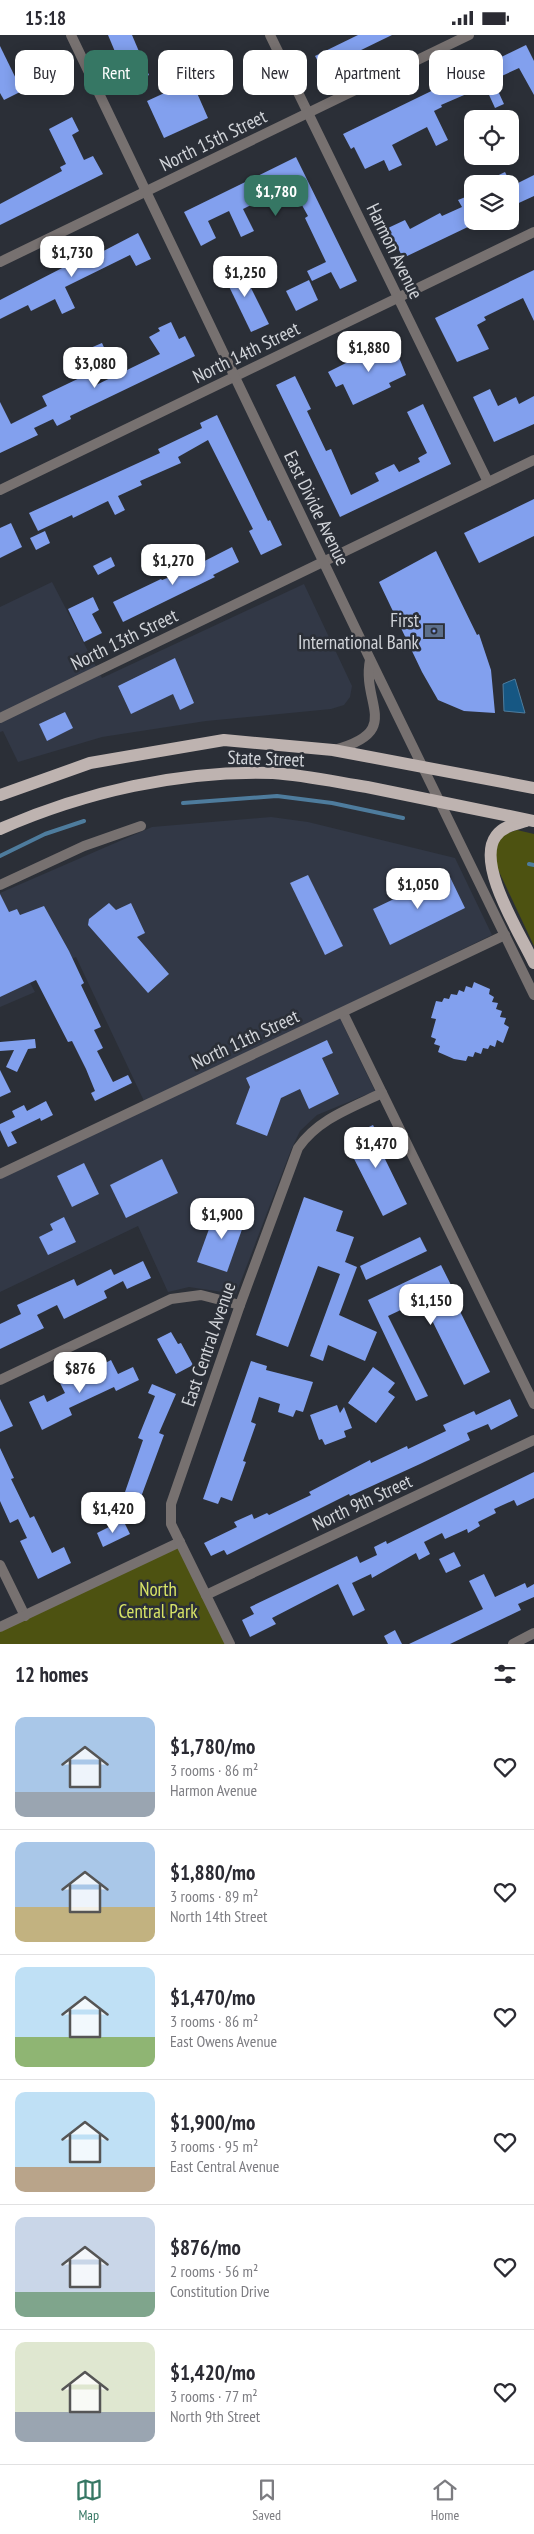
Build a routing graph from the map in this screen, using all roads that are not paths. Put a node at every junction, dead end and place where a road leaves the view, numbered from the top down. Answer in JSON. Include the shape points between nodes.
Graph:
{"nodes":[{"id":1,"x":71,"y":35,"type":"edge"},
{"id":2,"x":270,"y":35,"type":"edge"},
{"id":3,"x":469,"y":35,"type":"edge"},
{"id":4,"x":308,"y":113,"type":"junction"},
{"id":5,"x":146,"y":192,"type":"junction"},
{"id":6,"x":534,"y":233,"type":"edge"},
{"id":7,"x":0,"y":262,"type":"edge"},
{"id":8,"x":398,"y":298,"type":"junction"},
{"id":9,"x":235,"y":377,"type":"junction"},
{"id":10,"x":534,"y":460,"type":"edge"},
{"id":11,"x":488,"y":482,"type":"junction"},
{"id":12,"x":0,"y":490,"type":"edge"},
{"id":13,"x":324,"y":563,"type":"junction"},
{"id":14,"x":370,"y":659,"type":"junction"},
{"id":15,"x":0,"y":719,"type":"edge"},
{"id":16,"x":333,"y":750,"type":"junction"},
{"id":17,"x":423,"y":767,"type":"junction"},
{"id":18,"x":534,"y":788,"type":"edge"},
{"id":19,"x":5,"y":793,"type":"edge"},
{"id":20,"x":441,"y":803,"type":"junction"},
{"id":21,"x":0,"y":804,"type":"edge"},
{"id":22,"x":532,"y":821,"type":"edge"},
{"id":23,"x":141,"y":826,"type":"dead end"},
{"id":24,"x":0,"y":829,"type":"edge"},
{"id":25,"x":0,"y":885,"type":"edge"},
{"id":26,"x":506,"y":935,"type":"junction"},
{"id":27,"x":534,"y":963,"type":"edge"},
{"id":28,"x":534,"y":995,"type":"edge"},
{"id":29,"x":343,"y":1013,"type":"junction"},
{"id":30,"x":382,"y":1093,"type":"junction"},
{"id":31,"x":0,"y":1174,"type":"edge"},
{"id":32,"x":240,"y":1305,"type":"junction"},
{"id":33,"x":0,"y":1380,"type":"edge"},
{"id":34,"x":534,"y":1404,"type":"edge"},
{"id":35,"x":534,"y":1440,"type":"edge"},
{"id":36,"x":180,"y":1541,"type":"junction"},
{"id":37,"x":0,"y":1565,"type":"edge"},
{"id":38,"x":206,"y":1595,"type":"junction"},
{"id":39,"x":24,"y":1616,"type":"junction"},
{"id":40,"x":0,"y":1627,"type":"edge"},
{"id":41,"x":534,"y":1633,"type":"edge"},
{"id":42,"x":230,"y":1644,"type":"edge"},
{"id":43,"x":513,"y":1644,"type":"edge"}],
"edges":[{"from":1,"to":5,"type":"street","name":"East Divide Avenue"},
{"from":2,"to":4,"type":"street","name":"Harmon Avenue"},
{"from":3,"to":4,"type":"street","name":"North 15th Street"},
{"from":4,"to":5,"type":"street","name":"North 15th Street"},
{"from":4,"to":8,"type":"street","name":"Harmon Avenue"},
{"from":5,"to":7,"type":"street","name":"North 15th Street"},
{"from":5,"to":9,"type":"street","name":"East Divide Avenue"},
{"from":6,"to":8,"type":"street","name":"North 14th Street"},
{"from":8,"to":9,"type":"street","name":"North 14th Street"},
{"from":8,"to":11,"type":"street","name":"Harmon Avenue"},
{"from":9,"to":12,"type":"street","name":"North 14th Street"},
{"from":9,"to":13,"type":"street","name":"East Divide Avenue"},
{"from":10,"to":11,"type":"street","name":"North 13th Street"},
{"from":11,"to":13,"type":"street","name":"North 13th Street"},
{"from":13,"to":14,"type":"street","name":"East Divide Avenue"},
{"from":13,"to":15,"type":"street","name":"North 13th Street"},
{"from":14,"to":16,"type":"street","via":[[368,675],[376,714],[372,730],[359,742]]},
{"from":14,"to":17,"type":"street","name":"East Divide Avenue"},
{"from":16,"to":17,"type":"main road","name":"State Street"},
{"from":16,"to":19,"type":"main road","name":"State Street","via":[[224,741],[90,763]]},
{"from":17,"to":18,"type":"main road","name":"State Street"},
{"from":17,"to":20,"type":"street","name":"East Divide Avenue"},
{"from":19,"to":21,"type":"main road"},
{"from":20,"to":22,"type":"main road","name":"State Street"},
{"from":20,"to":24,"type":"main road","name":"State Street","via":[[322,779],[275,773],[238,773],[189,777],[90,797]]},
{"from":20,"to":26,"type":"street","name":"East Divide Avenue"},
{"from":22,"to":27,"type":"main road","via":[[503,829],[496,836],[489,854],[494,877]]},
{"from":23,"to":25,"type":"street","via":[[84,846]]},
{"from":26,"to":28,"type":"street","name":"East Divide Avenue"},
{"from":26,"to":29,"type":"street","name":"North 11th Street"},
{"from":29,"to":30,"type":"street"},
{"from":29,"to":31,"type":"street","name":"North 11th Street"},
{"from":30,"to":32,"type":"street","name":"East Central Avenue","via":[[324,1121],[307,1135],[298,1148]]},
{"from":30,"to":34,"type":"street"},
{"from":32,"to":33,"type":"street","via":[[201,1295],[170,1299]]},
{"from":32,"to":36,"type":"street","name":"East Central Avenue","via":[[171,1504],[170,1517]]},
{"from":35,"to":38,"type":"street","name":"North 9th Street"},
{"from":36,"to":38,"type":"street","name":"East Central Avenue"},
{"from":36,"to":39,"type":"street"},
{"from":37,"to":39,"type":"street"},
{"from":38,"to":42,"type":"street","name":"East Central Avenue"},
{"from":39,"to":40,"type":"street"},
{"from":41,"to":43,"type":"street"}]}
